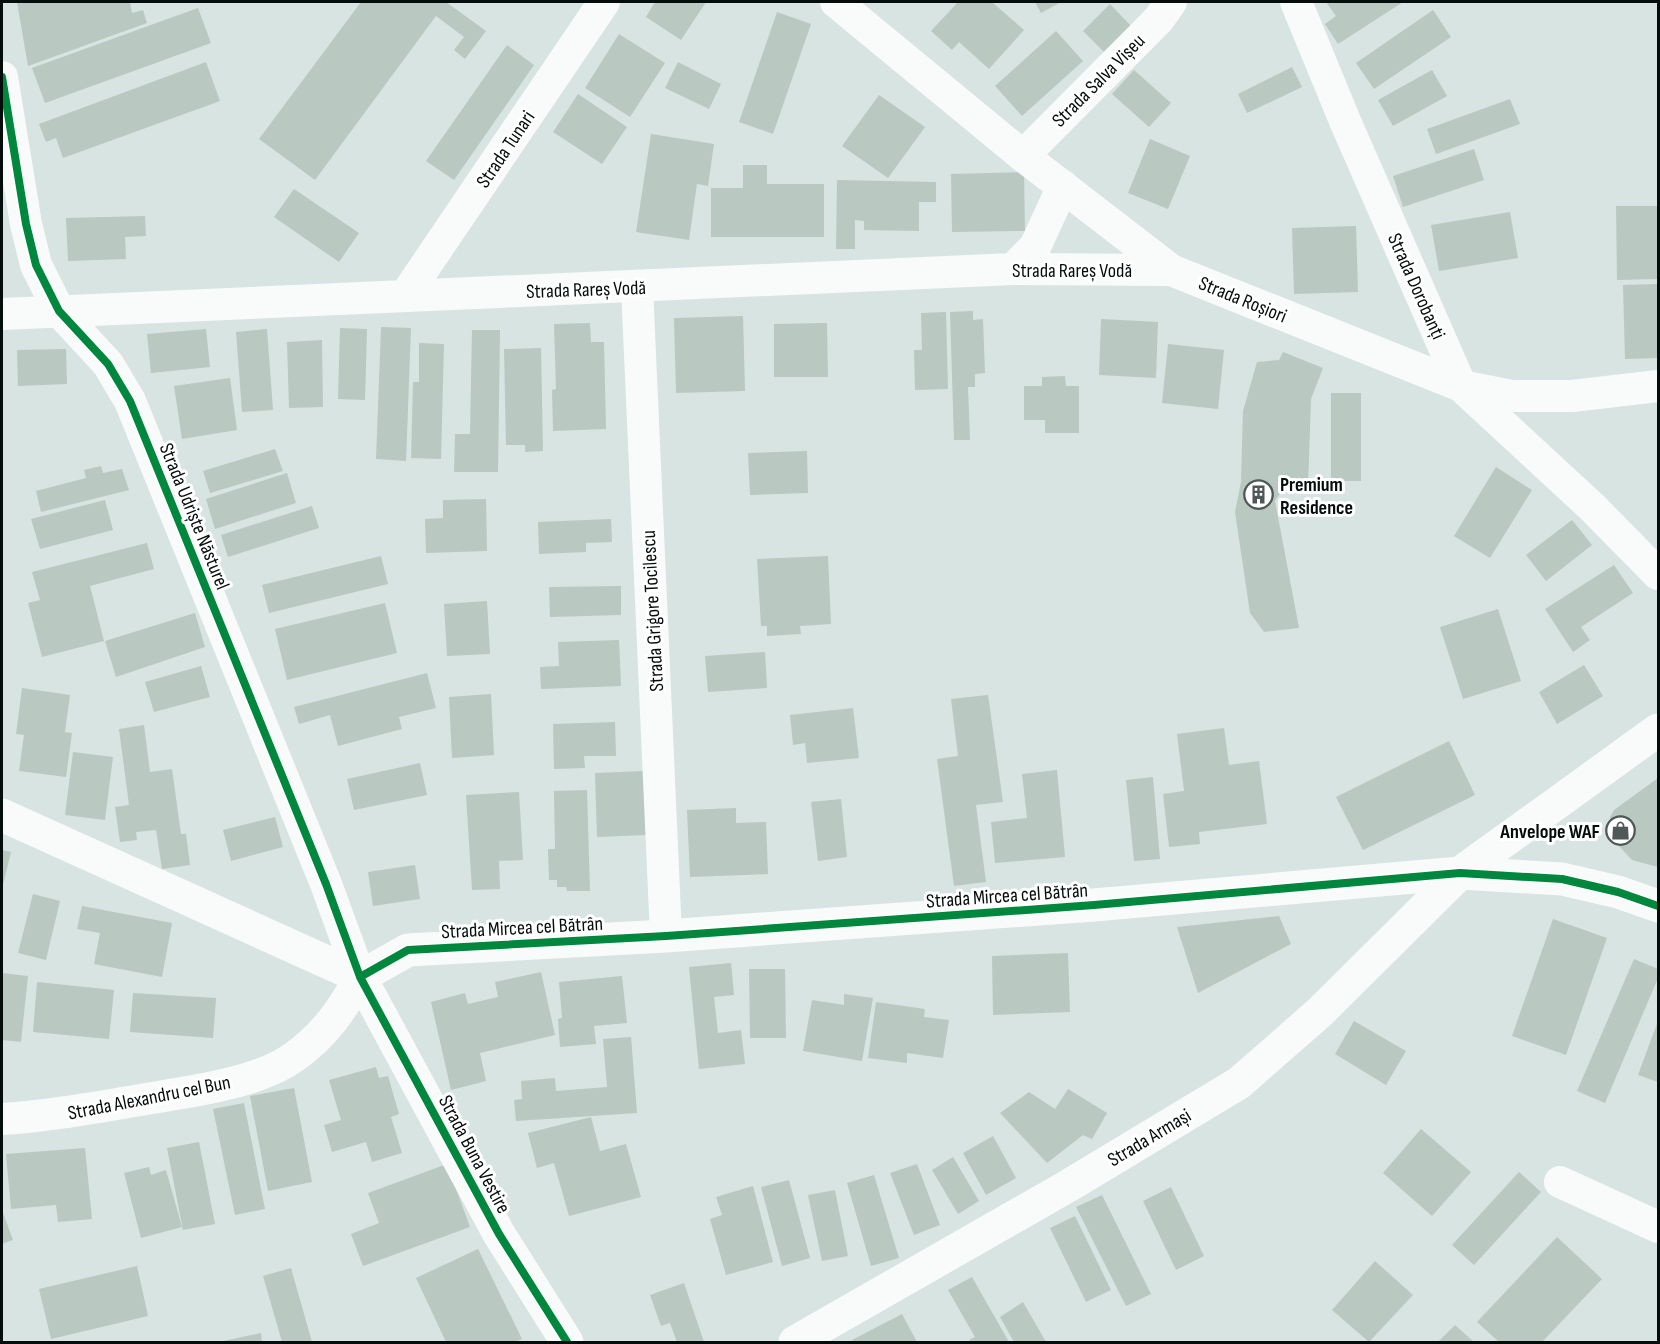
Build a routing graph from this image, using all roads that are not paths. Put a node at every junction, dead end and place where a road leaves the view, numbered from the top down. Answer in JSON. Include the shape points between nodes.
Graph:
{"nodes":[{"id":1,"x":604,"y":2,"type":"edge"},
{"id":2,"x":836,"y":2,"type":"edge"},
{"id":3,"x":1171,"y":2,"type":"edge"},
{"id":4,"x":1296,"y":2,"type":"edge"},
{"id":5,"x":2,"y":77,"type":"edge"},
{"id":6,"x":1023,"y":156,"type":"junction"},
{"id":7,"x":1062,"y":186,"type":"junction"},
{"id":8,"x":1013,"y":269,"type":"junction"},
{"id":9,"x":1171,"y":270,"type":"junction"},
{"id":10,"x":637,"y":287,"type":"junction"},
{"id":11,"x":405,"y":296,"type":"junction"},
{"id":12,"x":59,"y":311,"type":"junction"},
{"id":13,"x":2,"y":314,"type":"edge"},
{"id":14,"x":1461,"y":386,"type":"junction"},
{"id":15,"x":1659,"y":386,"type":"edge"},
{"id":16,"x":1659,"y":574,"type":"edge"},
{"id":17,"x":1659,"y":730,"type":"edge"},
{"id":18,"x":2,"y":816,"type":"edge"},
{"id":19,"x":1460,"y":873,"type":"junction"},
{"id":20,"x":1659,"y":906,"type":"edge"},
{"id":21,"x":666,"y":936,"type":"junction"},
{"id":22,"x":360,"y":977,"type":"junction"},
{"id":23,"x":2,"y":1119,"type":"edge"},
{"id":24,"x":1560,"y":1182,"type":"dead end"},
{"id":25,"x":1659,"y":1227,"type":"edge"},
{"id":26,"x":567,"y":1342,"type":"edge"},
{"id":27,"x":795,"y":1342,"type":"edge"}],
"edges":[{"from":1,"to":11,"type":"street","name":"Strada Tunari"},
{"from":2,"to":6,"type":"street","name":"Strada Roșiori"},
{"from":3,"to":6,"type":"street","name":"Strada Salva Vișeu","via":[[1159,19]]},
{"from":4,"to":14,"type":"street","name":"Strada Dorobanți"},
{"from":5,"to":12,"type":"street","name":"Strada Udriște Năsturel","via":[[26,225],[36,265]]},
{"from":6,"to":7,"type":"street","name":"Strada Roșiori"},
{"from":7,"to":8,"type":"street","via":[[1035,247]]},
{"from":7,"to":9,"type":"street","name":"Strada Roșiori"},
{"from":8,"to":9,"type":"street","name":"Strada Rareș Vodă"},
{"from":8,"to":10,"type":"street","name":"Strada Rareș Vodă"},
{"from":9,"to":14,"type":"street","name":"Strada Roșiori"},
{"from":10,"to":11,"type":"street","name":"Strada Rareș Vodă"},
{"from":10,"to":21,"type":"street","name":"Strada Grigore Tocilescu"},
{"from":11,"to":12,"type":"street","name":"Strada Rareș Vodă"},
{"from":12,"to":13,"type":"street","name":"Strada Rareș Vodă"},
{"from":12,"to":22,"type":"street","name":"Strada Udriște Năsturel","via":[[108,364],[130,401]]},
{"from":14,"to":15,"type":"street","via":[[1512,396],[1572,396]]},
{"from":14,"to":16,"type":"street","name":"Strada Roșiori"},
{"from":17,"to":19,"type":"street","name":"Strada Armași"},
{"from":18,"to":22,"type":"street"},
{"from":19,"to":20,"type":"street","name":"Strada Mircea cel Bătrân","via":[[1562,879]]},
{"from":19,"to":21,"type":"street","name":"Strada Mircea cel Bătrân"},
{"from":19,"to":27,"type":"street","name":"Strada Armași","via":[[1320,1012],[1239,1083]]},
{"from":21,"to":22,"type":"street","name":"Strada Mircea cel Bătrân","via":[[408,950]]},
{"from":22,"to":23,"type":"street","name":"Strada Alexandru cel Bun","via":[[342,1011],[320,1035],[293,1059],[252,1076],[216,1087],[41,1117]]},
{"from":22,"to":26,"type":"street","name":"Strada Buna Vestire","via":[[499,1234]]},
{"from":24,"to":25,"type":"street"}]}
